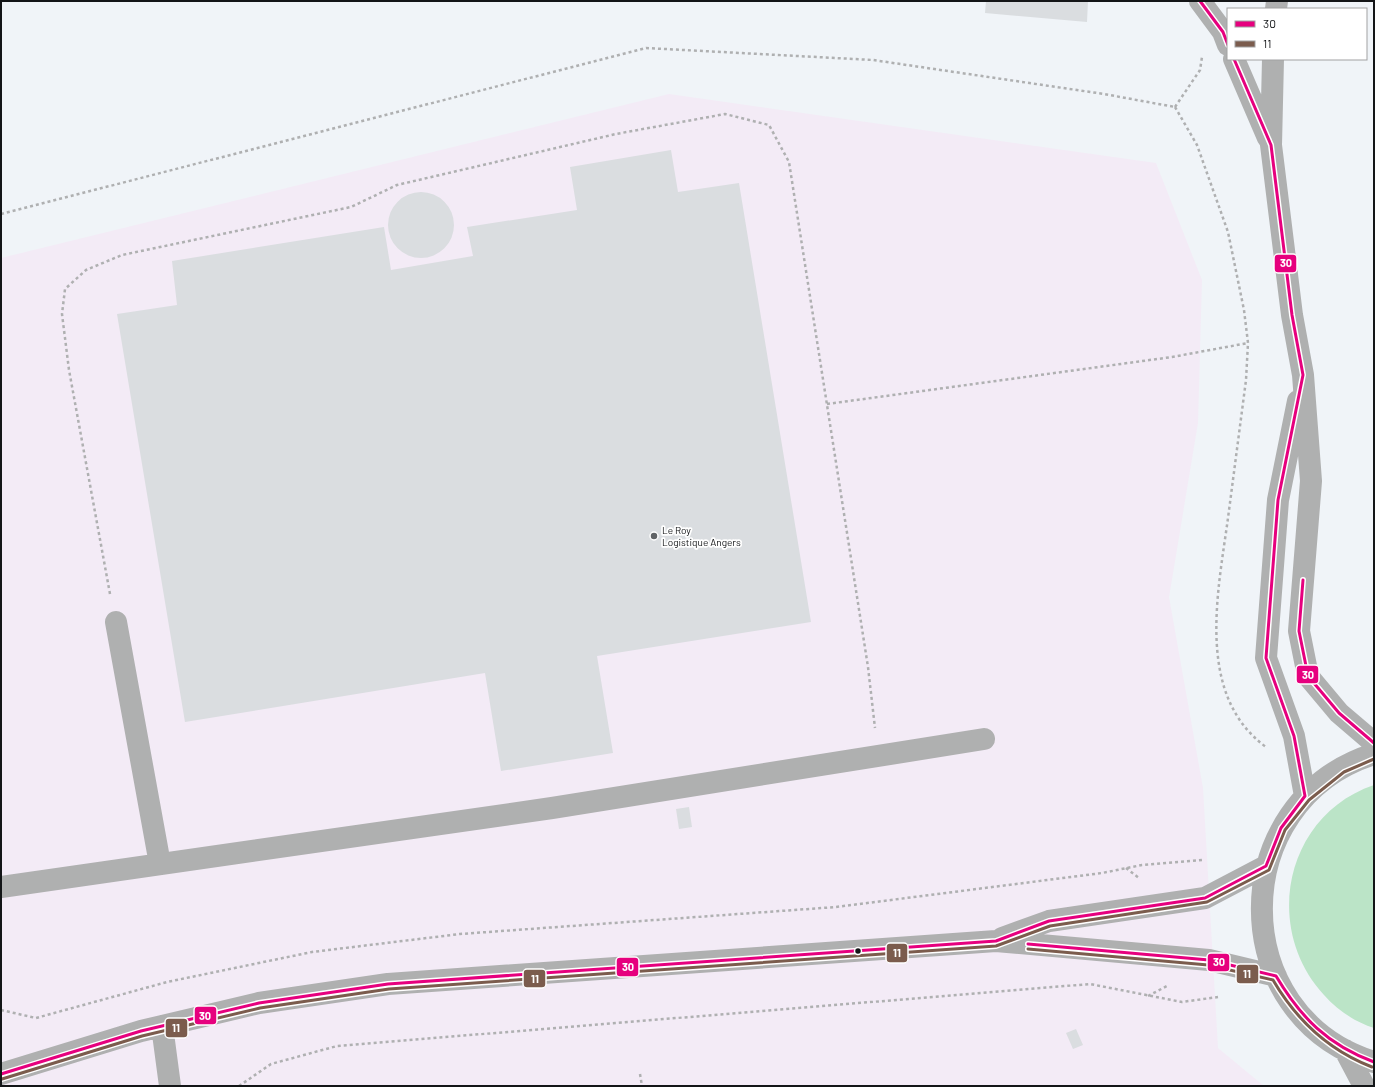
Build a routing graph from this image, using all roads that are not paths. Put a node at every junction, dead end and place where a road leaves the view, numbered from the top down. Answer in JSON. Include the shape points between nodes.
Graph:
{"nodes":[{"id":1,"x":1200,"y":1,"type":"edge"},
{"id":2,"x":1227,"y":43,"type":"edge"},
{"id":3,"x":1234,"y":60,"type":"edge"},
{"id":4,"x":1273,"y":60,"type":"edge"},
{"id":5,"x":1271,"y":145,"type":"junction"},
{"id":6,"x":1303,"y":374,"type":"junction"},
{"id":7,"x":116,"y":622,"type":"road end"},
{"id":8,"x":984,"y":739,"type":"dead end"},
{"id":9,"x":1374,"y":743,"type":"edge"},
{"id":10,"x":1374,"y":754,"type":"edge"},
{"id":11,"x":1305,"y":796,"type":"junction"},
{"id":12,"x":160,"y":864,"type":"junction"},
{"id":13,"x":1266,"y":866,"type":"junction"},
{"id":14,"x":1,"y":887,"type":"edge"},
{"id":15,"x":996,"y":941,"type":"junction"},
{"id":16,"x":1276,"y":976,"type":"junction"},
{"id":17,"x":162,"y":1026,"type":"junction"},
{"id":18,"x":1345,"y":1050,"type":"junction"},
{"id":19,"x":165,"y":1054,"type":"junction"},
{"id":20,"x":1374,"y":1062,"type":"edge"},
{"id":21,"x":1,"y":1074,"type":"edge"},
{"id":22,"x":170,"y":1086,"type":"edge"},
{"id":23,"x":177,"y":1086,"type":"edge"},
{"id":24,"x":1364,"y":1086,"type":"edge"}],
"edges":[{"from":1,"to":2,"type":"street"},
{"from":3,"to":5,"type":"street"},
{"from":4,"to":5,"type":"street"},
{"from":5,"to":6,"type":"street","via":[[1292,315]]},
{"from":6,"to":9,"type":"street","via":[[1311,481],[1299,631],[1308,676],[1340,713]]},
{"from":6,"to":11,"type":"street","via":[[1278,500],[1266,658],[1294,736]]},
{"from":7,"to":12,"type":"street"},
{"from":8,"to":12,"type":"street","via":[[544,809]]},
{"from":10,"to":11,"type":"street","via":[[1341,768]]},
{"from":11,"to":13,"type":"street","via":[[1281,828]]},
{"from":12,"to":14,"type":"street"},
{"from":13,"to":15,"type":"street","via":[[1205,898],[1049,921]]},
{"from":13,"to":16,"type":"street","via":[[1261,910],[1263,932]]},
{"from":15,"to":16,"type":"street","via":[[1210,960]]},
{"from":15,"to":17,"type":"street","via":[[388,984],[259,1003]]},
{"from":16,"to":18,"type":"street","via":[[1288,999],[1305,1018],[1324,1036]]},
{"from":17,"to":19,"type":"street"},
{"from":17,"to":21,"type":"street"},
{"from":18,"to":20,"type":"street"},
{"from":18,"to":24,"type":"street"},
{"from":19,"to":22,"type":"street"},
{"from":19,"to":23,"type":"street"}]}
